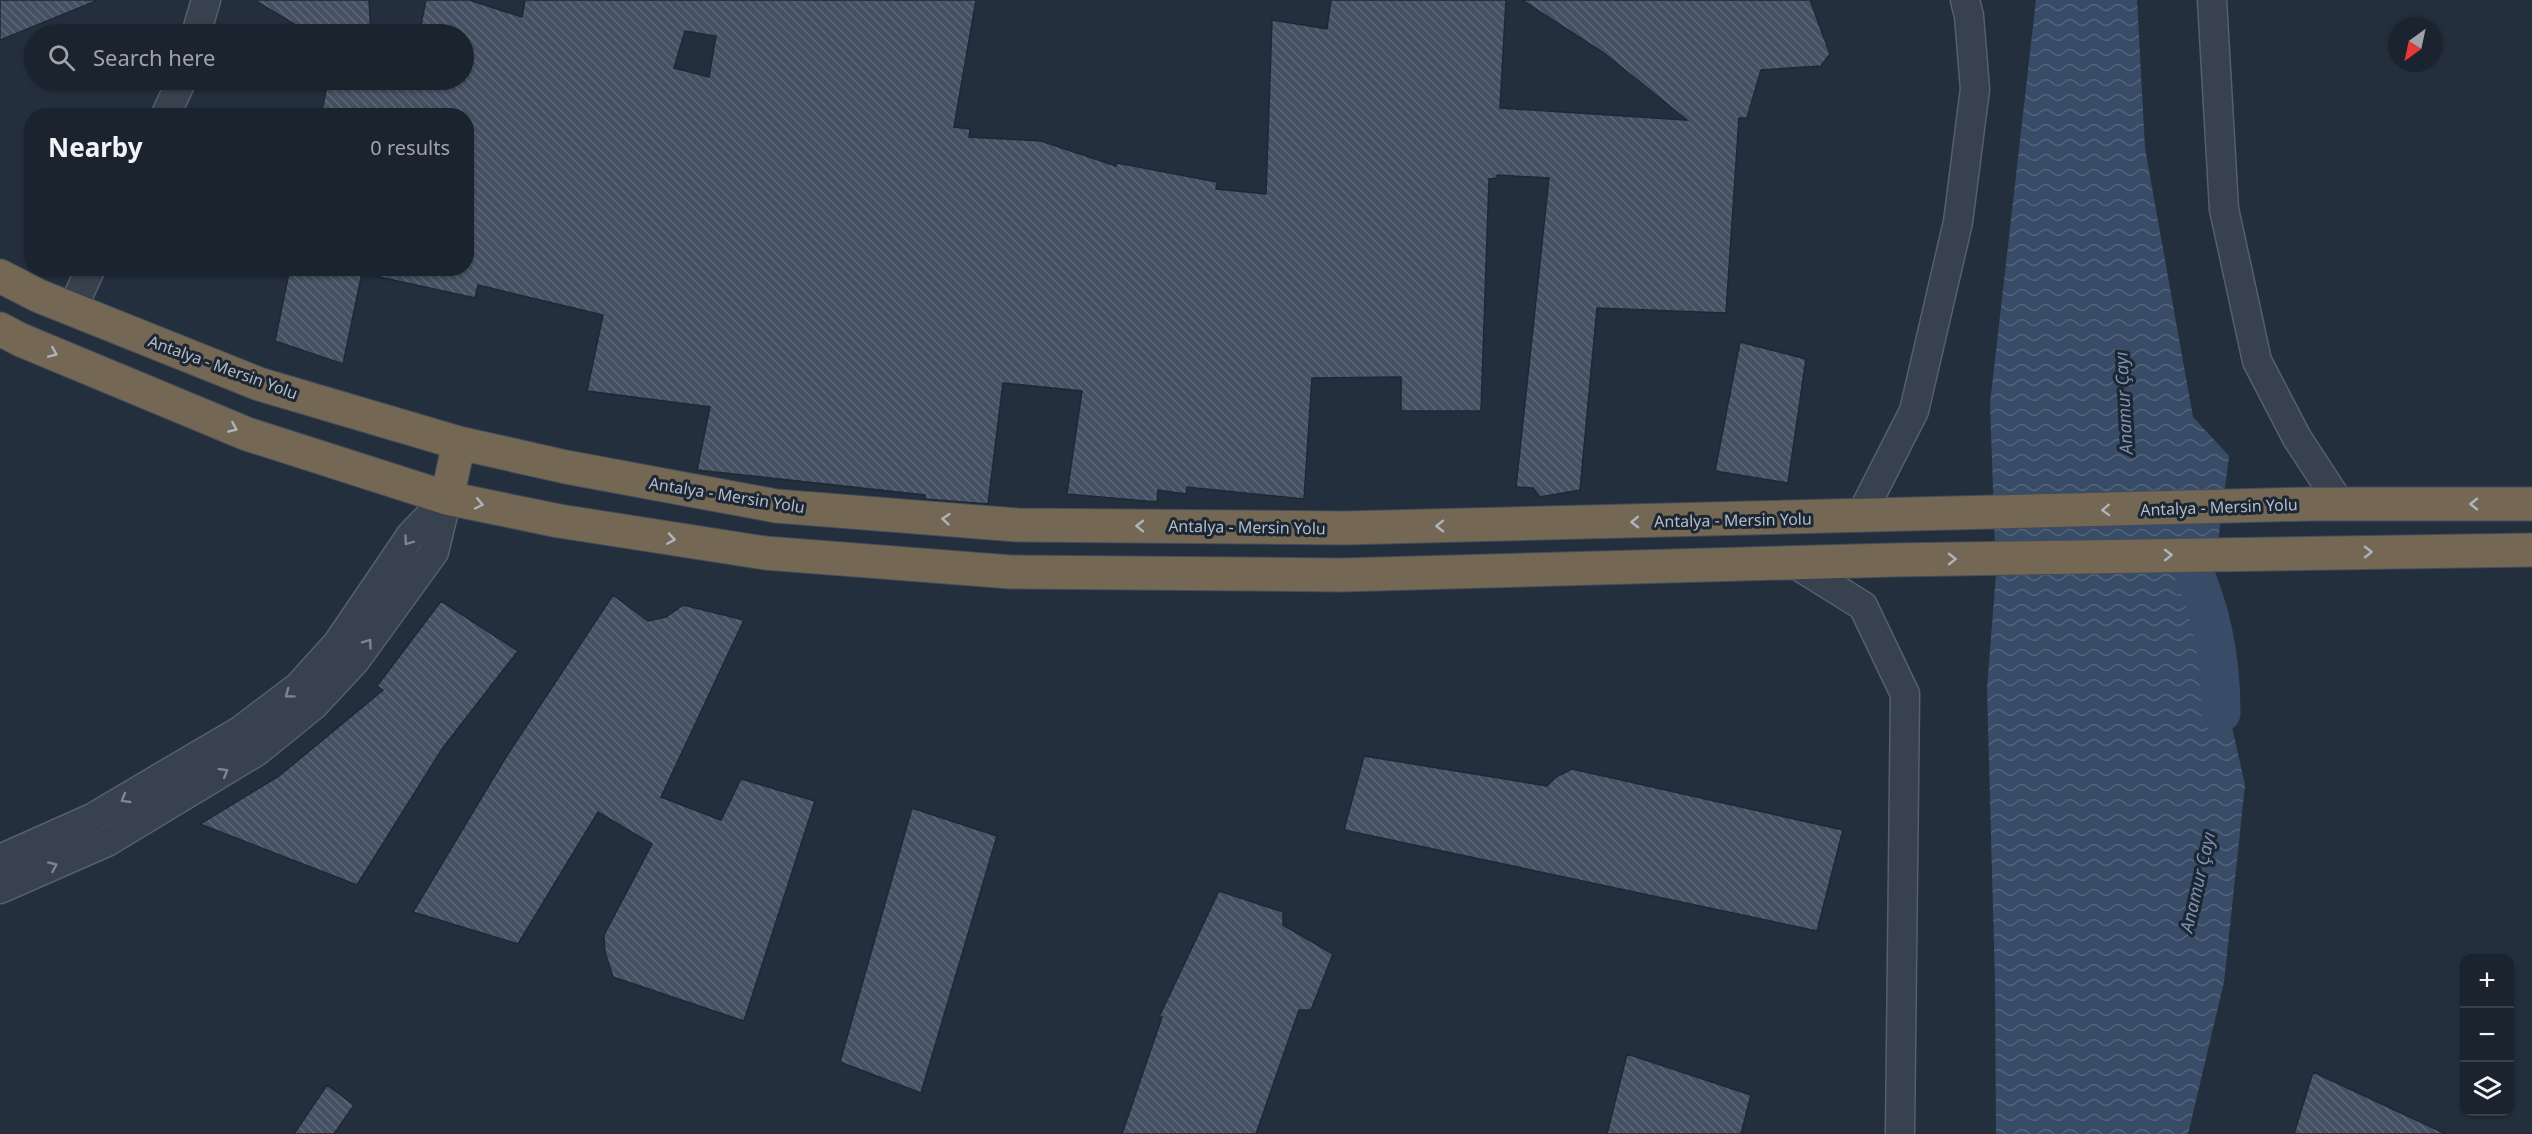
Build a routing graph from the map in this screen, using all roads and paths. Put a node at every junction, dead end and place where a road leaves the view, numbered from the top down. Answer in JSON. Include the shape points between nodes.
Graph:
{"nodes":[{"id":1,"x":207,"y":0,"type":"edge"},
{"id":2,"x":1965,"y":0,"type":"edge"},
{"id":3,"x":2212,"y":0,"type":"edge"},
{"id":4,"x":199,"y":24,"type":"edge"},
{"id":5,"x":177,"y":90,"type":"edge"},
{"id":6,"x":169,"y":108,"type":"edge"},
{"id":7,"x":0,"y":276,"type":"edge"},
{"id":8,"x":87,"y":276,"type":"edge"},
{"id":9,"x":72,"y":309,"type":"junction"},
{"id":10,"x":0,"y":329,"type":"edge"},
{"id":11,"x":459,"y":443,"type":"junction"},
{"id":12,"x":447,"y":498,"type":"junction"},
{"id":13,"x":2326,"y":504,"type":"junction"},
{"id":14,"x":2532,"y":504,"type":"edge"},
{"id":15,"x":1871,"y":516,"type":"junction"},
{"id":16,"x":2532,"y":550,"type":"edge"},
{"id":17,"x":1794,"y":563,"type":"junction"},
{"id":18,"x":0,"y":859,"type":"edge"},
{"id":19,"x":0,"y":889,"type":"edge"},
{"id":20,"x":1900,"y":1134,"type":"edge"}],
"edges":[{"from":1,"to":4,"type":"street"},
{"from":2,"to":15,"type":"street","via":[[1975,89],[1958,222],[1914,411]]},
{"from":3,"to":13,"type":"street","via":[[2224,209],[2257,361]]},
{"from":5,"to":6,"type":"street"},
{"from":7,"to":9,"type":"highway","name":"Antalya - Mersin Yolu"},
{"from":8,"to":9,"type":"street"},
{"from":9,"to":11,"type":"highway","name":"Antalya - Mersin Yolu","via":[[259,384]]},
{"from":10,"to":12,"type":"highway","one_way":true,"via":[[247,434]]},
{"from":11,"to":12,"type":"highway"},
{"from":15,"to":11,"type":"highway","name":"Antalya - Mersin Yolu","one_way":true,"via":[[1345,528],[1017,525],[777,506]]},
{"from":12,"to":17,"type":"highway","one_way":true,"via":[[559,521],[765,553],[1011,572],[1341,574]]},
{"from":12,"to":18,"type":"street","one_way":true,"via":[[411,535],[337,644],[299,686],[241,730],[92,818]]},
{"from":19,"to":12,"type":"street","one_way":true,"via":[[106,842],[256,752],[314,705],[355,661],[434,552]]},
{"from":14,"to":13,"type":"highway","name":"Antalya - Mersin Yolu","one_way":true},
{"from":13,"to":15,"type":"highway","name":"Antalya - Mersin Yolu","one_way":true},
{"from":17,"to":16,"type":"highway","one_way":true},
{"from":17,"to":20,"type":"street","via":[[1863,606],[1905,694]]}]}
